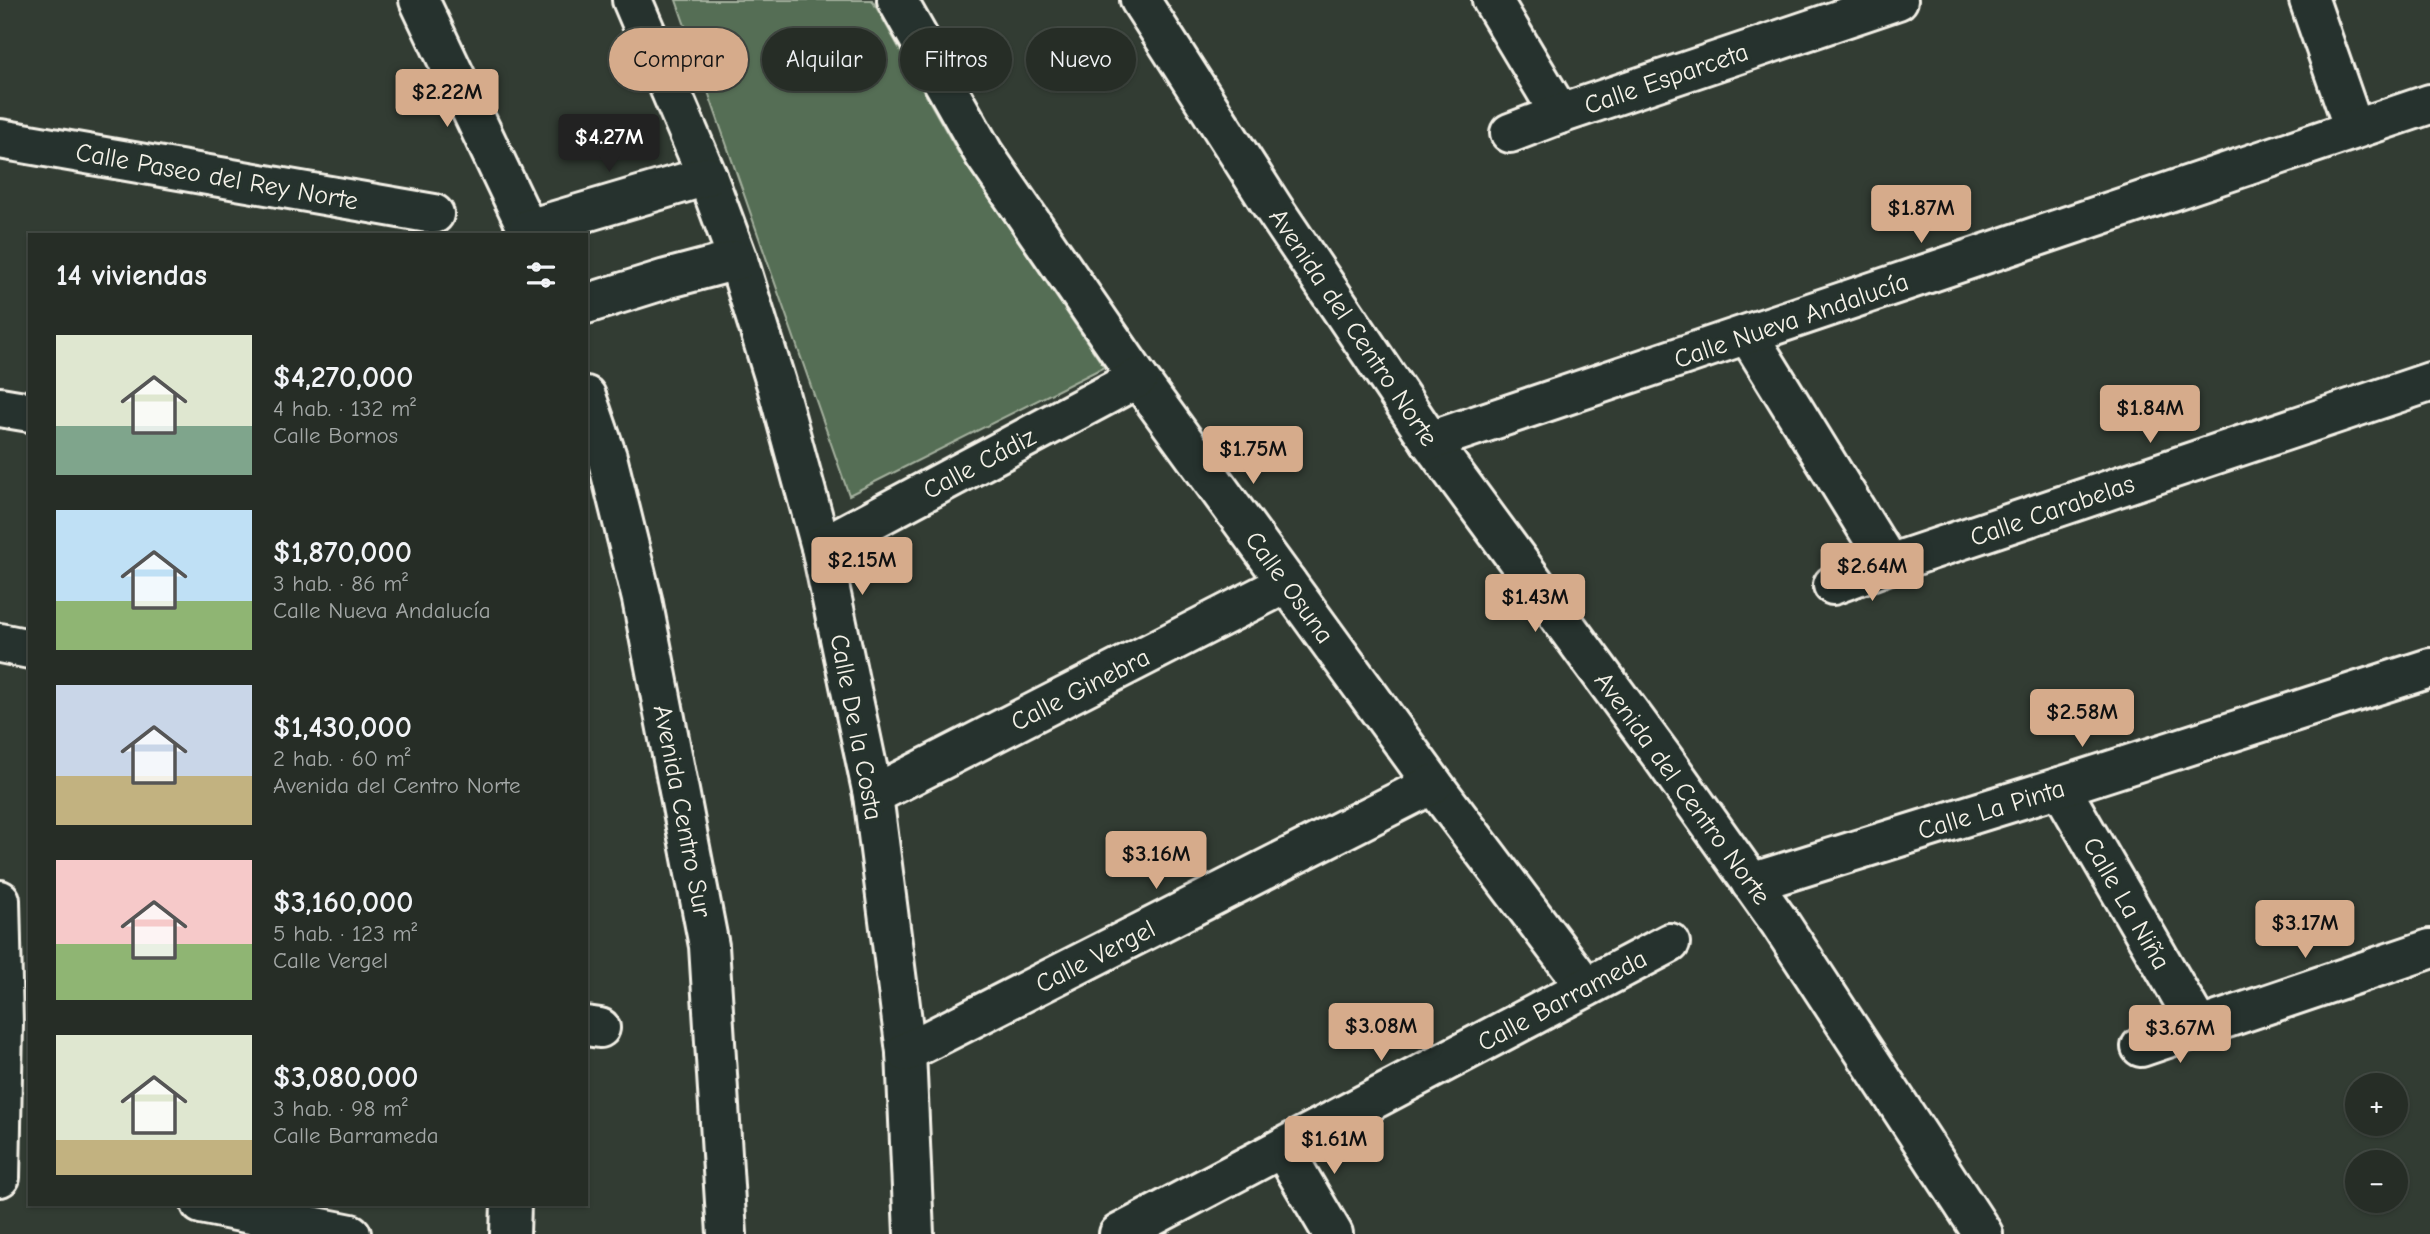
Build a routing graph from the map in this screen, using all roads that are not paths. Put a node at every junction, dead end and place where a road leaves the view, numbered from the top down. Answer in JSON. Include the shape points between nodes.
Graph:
{"nodes":[{"id":1,"x":419,"y":0,"type":"edge"},
{"id":2,"x":632,"y":0,"type":"edge"},
{"id":3,"x":897,"y":0,"type":"edge"},
{"id":4,"x":1140,"y":0,"type":"edge"},
{"id":5,"x":1492,"y":0,"type":"edge"},
{"id":6,"x":1898,"y":0,"type":"edge"},
{"id":7,"x":2309,"y":0,"type":"edge"},
{"id":8,"x":2430,"y":104,"type":"edge"},
{"id":9,"x":1560,"y":114,"type":"junction"},
{"id":10,"x":2354,"y":129,"type":"junction"},
{"id":11,"x":1510,"y":133,"type":"dead end"},
{"id":12,"x":0,"y":139,"type":"edge"},
{"id":13,"x":707,"y":176,"type":"junction"},
{"id":14,"x":434,"y":214,"type":"dead end"},
{"id":15,"x":529,"y":232,"type":"edge"},
{"id":16,"x":738,"y":260,"type":"junction"},
{"id":17,"x":588,"y":303,"type":"edge"},
{"id":18,"x":1748,"y":335,"type":"junction"},
{"id":19,"x":1138,"y":378,"type":"junction"},
{"id":20,"x":2430,"y":382,"type":"edge"},
{"id":21,"x":588,"y":402,"type":"edge"},
{"id":22,"x":0,"y":407,"type":"edge"},
{"id":23,"x":28,"y":412,"type":"edge"},
{"id":24,"x":1430,"y":441,"type":"junction"},
{"id":25,"x":821,"y":547,"type":"junction"},
{"id":26,"x":1889,"y":564,"type":"junction"},
{"id":27,"x":1287,"y":583,"type":"junction"},
{"id":28,"x":1833,"y":585,"type":"dead end"},
{"id":29,"x":0,"y":643,"type":"edge"},
{"id":30,"x":28,"y":649,"type":"edge"},
{"id":31,"x":2430,"y":668,"type":"edge"},
{"id":32,"x":1433,"y":784,"type":"junction"},
{"id":33,"x":2060,"y":787,"type":"junction"},
{"id":34,"x":873,"y":794,"type":"junction"},
{"id":35,"x":1751,"y":883,"type":"junction"},
{"id":36,"x":10,"y":907,"type":"edge"},
{"id":37,"x":1670,"y":943,"type":"dead end"},
{"id":38,"x":2430,"y":949,"type":"edge"},
{"id":39,"x":1586,"y":987,"type":"junction"},
{"id":40,"x":2199,"y":1027,"type":"junction"},
{"id":41,"x":2141,"y":1047,"type":"dead end"},
{"id":42,"x":906,"y":1052,"type":"junction"},
{"id":43,"x":1283,"y":1149,"type":"junction"},
{"id":44,"x":0,"y":1164,"type":"edge"},
{"id":45,"x":28,"y":1170,"type":"edge"},
{"id":46,"x":0,"y":1177,"type":"edge"},
{"id":47,"x":211,"y":1206,"type":"edge"},
{"id":48,"x":511,"y":1206,"type":"edge"},
{"id":49,"x":351,"y":1234,"type":"edge"},
{"id":50,"x":510,"y":1234,"type":"edge"},
{"id":51,"x":727,"y":1234,"type":"edge"},
{"id":52,"x":914,"y":1234,"type":"edge"},
{"id":53,"x":1119,"y":1234,"type":"edge"},
{"id":54,"x":1333,"y":1234,"type":"edge"},
{"id":55,"x":1983,"y":1234,"type":"edge"}],
"edges":[{"from":1,"to":15,"type":"street"},
{"from":2,"to":13,"type":"street","name":"Calle De la Costa"},
{"from":3,"to":19,"type":"street","name":"Calle Osuna","via":[[984,154]]},
{"from":4,"to":24,"type":"street","name":"Avenida del Centro Norte"},
{"from":5,"to":9,"type":"street","name":"Calle Esparceta"},
{"from":6,"to":9,"type":"street","name":"Calle Esparceta"},
{"from":7,"to":10,"type":"street"},
{"from":8,"to":10,"type":"street","name":"Calle Nueva Andalucía"},
{"from":9,"to":11,"type":"street"},
{"from":10,"to":18,"type":"street","name":"Calle Nueva Andalucía"},
{"from":12,"to":14,"type":"street","name":"Calle Paseo del Rey Norte"},
{"from":13,"to":15,"type":"street"},
{"from":13,"to":16,"type":"street","name":"Calle De la Costa"},
{"from":16,"to":17,"type":"street"},
{"from":16,"to":25,"type":"street","name":"Calle De la Costa"},
{"from":18,"to":24,"type":"street","name":"Calle Nueva Andalucía"},
{"from":18,"to":26,"type":"street"},
{"from":19,"to":25,"type":"street","name":"Calle Cádiz"},
{"from":19,"to":27,"type":"street","name":"Calle Osuna"},
{"from":20,"to":26,"type":"street","name":"Calle Carabelas"},
{"from":21,"to":51,"type":"street","name":"Avenida Centro Sur","via":[[607,457],[642,599],[709,946]]},
{"from":22,"to":23,"type":"street"},
{"from":24,"to":35,"type":"street","name":"Avenida del Centro Norte"},
{"from":25,"to":34,"type":"street","name":"Calle De la Costa"},
{"from":26,"to":28,"type":"street","name":"Calle Carabelas"},
{"from":27,"to":32,"type":"street","name":"Calle Osuna"},
{"from":27,"to":34,"type":"street","name":"Calle Ginebra"},
{"from":29,"to":30,"type":"street"},
{"from":31,"to":33,"type":"street","name":"Calle La Pinta"},
{"from":32,"to":39,"type":"street","name":"Calle Osuna"},
{"from":32,"to":42,"type":"street","name":"Calle Vergel"},
{"from":33,"to":35,"type":"street","name":"Calle La Pinta"},
{"from":33,"to":40,"type":"street","name":"Calle La Niña"},
{"from":34,"to":42,"type":"street","name":"Calle De la Costa"},
{"from":35,"to":55,"type":"street","name":"Avenida del Centro Norte"},
{"from":36,"to":44,"type":"street"},
{"from":37,"to":39,"type":"street","name":"Calle Barrameda"},
{"from":38,"to":40,"type":"street"},
{"from":39,"to":43,"type":"street","name":"Calle Barrameda"},
{"from":40,"to":41,"type":"street"},
{"from":42,"to":52,"type":"street","name":"Calle De la Costa"},
{"from":43,"to":53,"type":"street","name":"Calle Barrameda"},
{"from":43,"to":54,"type":"street"},
{"from":44,"to":45,"type":"street"},
{"from":44,"to":46,"type":"street"},
{"from":47,"to":49,"type":"street"},
{"from":48,"to":50,"type":"street"}]}
